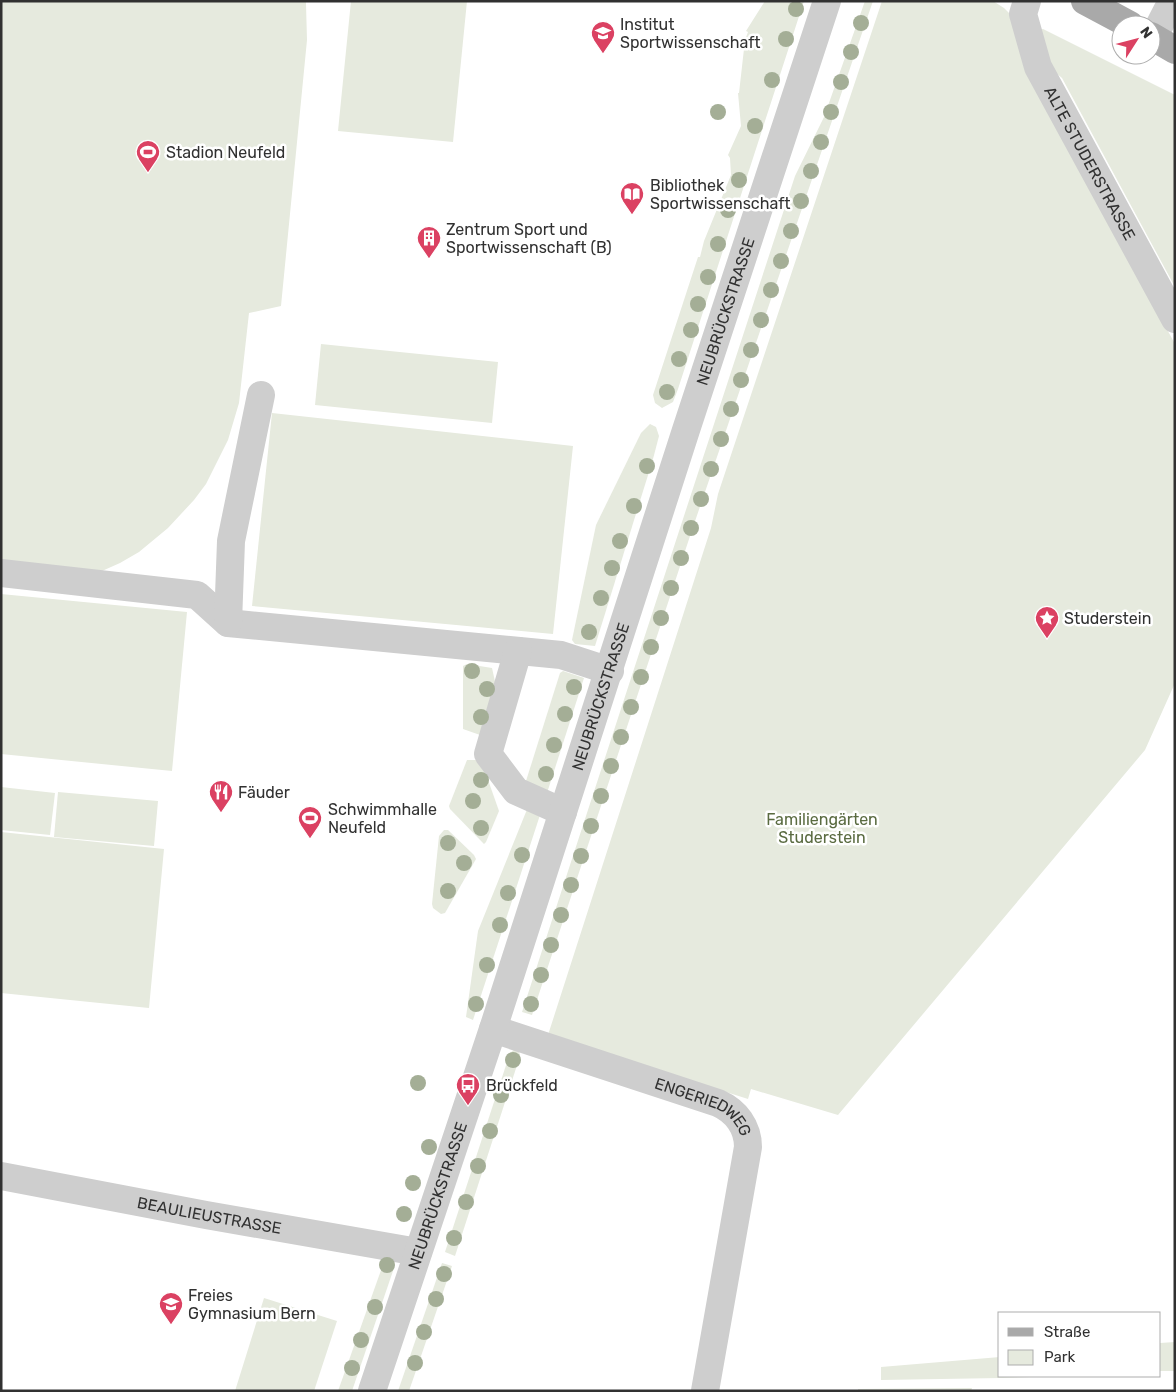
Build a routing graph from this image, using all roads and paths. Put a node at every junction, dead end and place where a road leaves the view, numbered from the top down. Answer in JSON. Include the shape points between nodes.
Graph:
{"nodes":[{"id":1,"x":827,"y":1,"type":"edge"},
{"id":2,"x":1027,"y":1,"type":"edge"},
{"id":3,"x":1085,"y":1,"type":"edge"},
{"id":4,"x":1172,"y":2,"type":"edge"},
{"id":5,"x":1111,"y":15,"type":"edge"},
{"id":6,"x":1161,"y":38,"type":"edge"},
{"id":7,"x":1175,"y":319,"type":"edge"},
{"id":8,"x":261,"y":395,"type":"dead end"},
{"id":9,"x":1,"y":574,"type":"edge"},
{"id":10,"x":228,"y":623,"type":"junction"},
{"id":11,"x":518,"y":651,"type":"junction"},
{"id":12,"x":610,"y":671,"type":"junction"},
{"id":13,"x":563,"y":812,"type":"junction"},
{"id":14,"x":494,"y":1029,"type":"junction"},
{"id":15,"x":1,"y":1176,"type":"edge"},
{"id":16,"x":418,"y":1252,"type":"junction"},
{"id":17,"x":372,"y":1391,"type":"edge"},
{"id":18,"x":705,"y":1391,"type":"edge"}],
"edges":[{"from":1,"to":12,"type":"street","name":"NEUBRÜCKSTRASSE"},
{"from":2,"to":7,"type":"street","name":"ALTE STUDERSTRASSE","via":[[1023,14],[1038,67]]},
{"from":3,"to":5,"type":"main road"},
{"from":4,"to":6,"type":"street"},
{"from":8,"to":10,"type":"street","via":[[231,540]]},
{"from":9,"to":10,"type":"street","via":[[197,595]]},
{"from":10,"to":11,"type":"street"},
{"from":11,"to":12,"type":"street","via":[[561,655]]},
{"from":11,"to":13,"type":"street","via":[[488,754],[516,792]]},
{"from":12,"to":13,"type":"street","name":"NEUBRÜCKSTRASSE"},
{"from":13,"to":14,"type":"street","name":"NEUBRÜCKSTRASSE"},
{"from":14,"to":16,"type":"street","name":"NEUBRÜCKSTRASSE"},
{"from":14,"to":18,"type":"street","name":"ENGERIEDWEG","via":[[718,1102],[743,1125],[748,1147]]},
{"from":15,"to":16,"type":"street","name":"BEAULIEUSTRASSE"},
{"from":16,"to":17,"type":"street","name":"NEUBRÜCKSTRASSE"}]}
